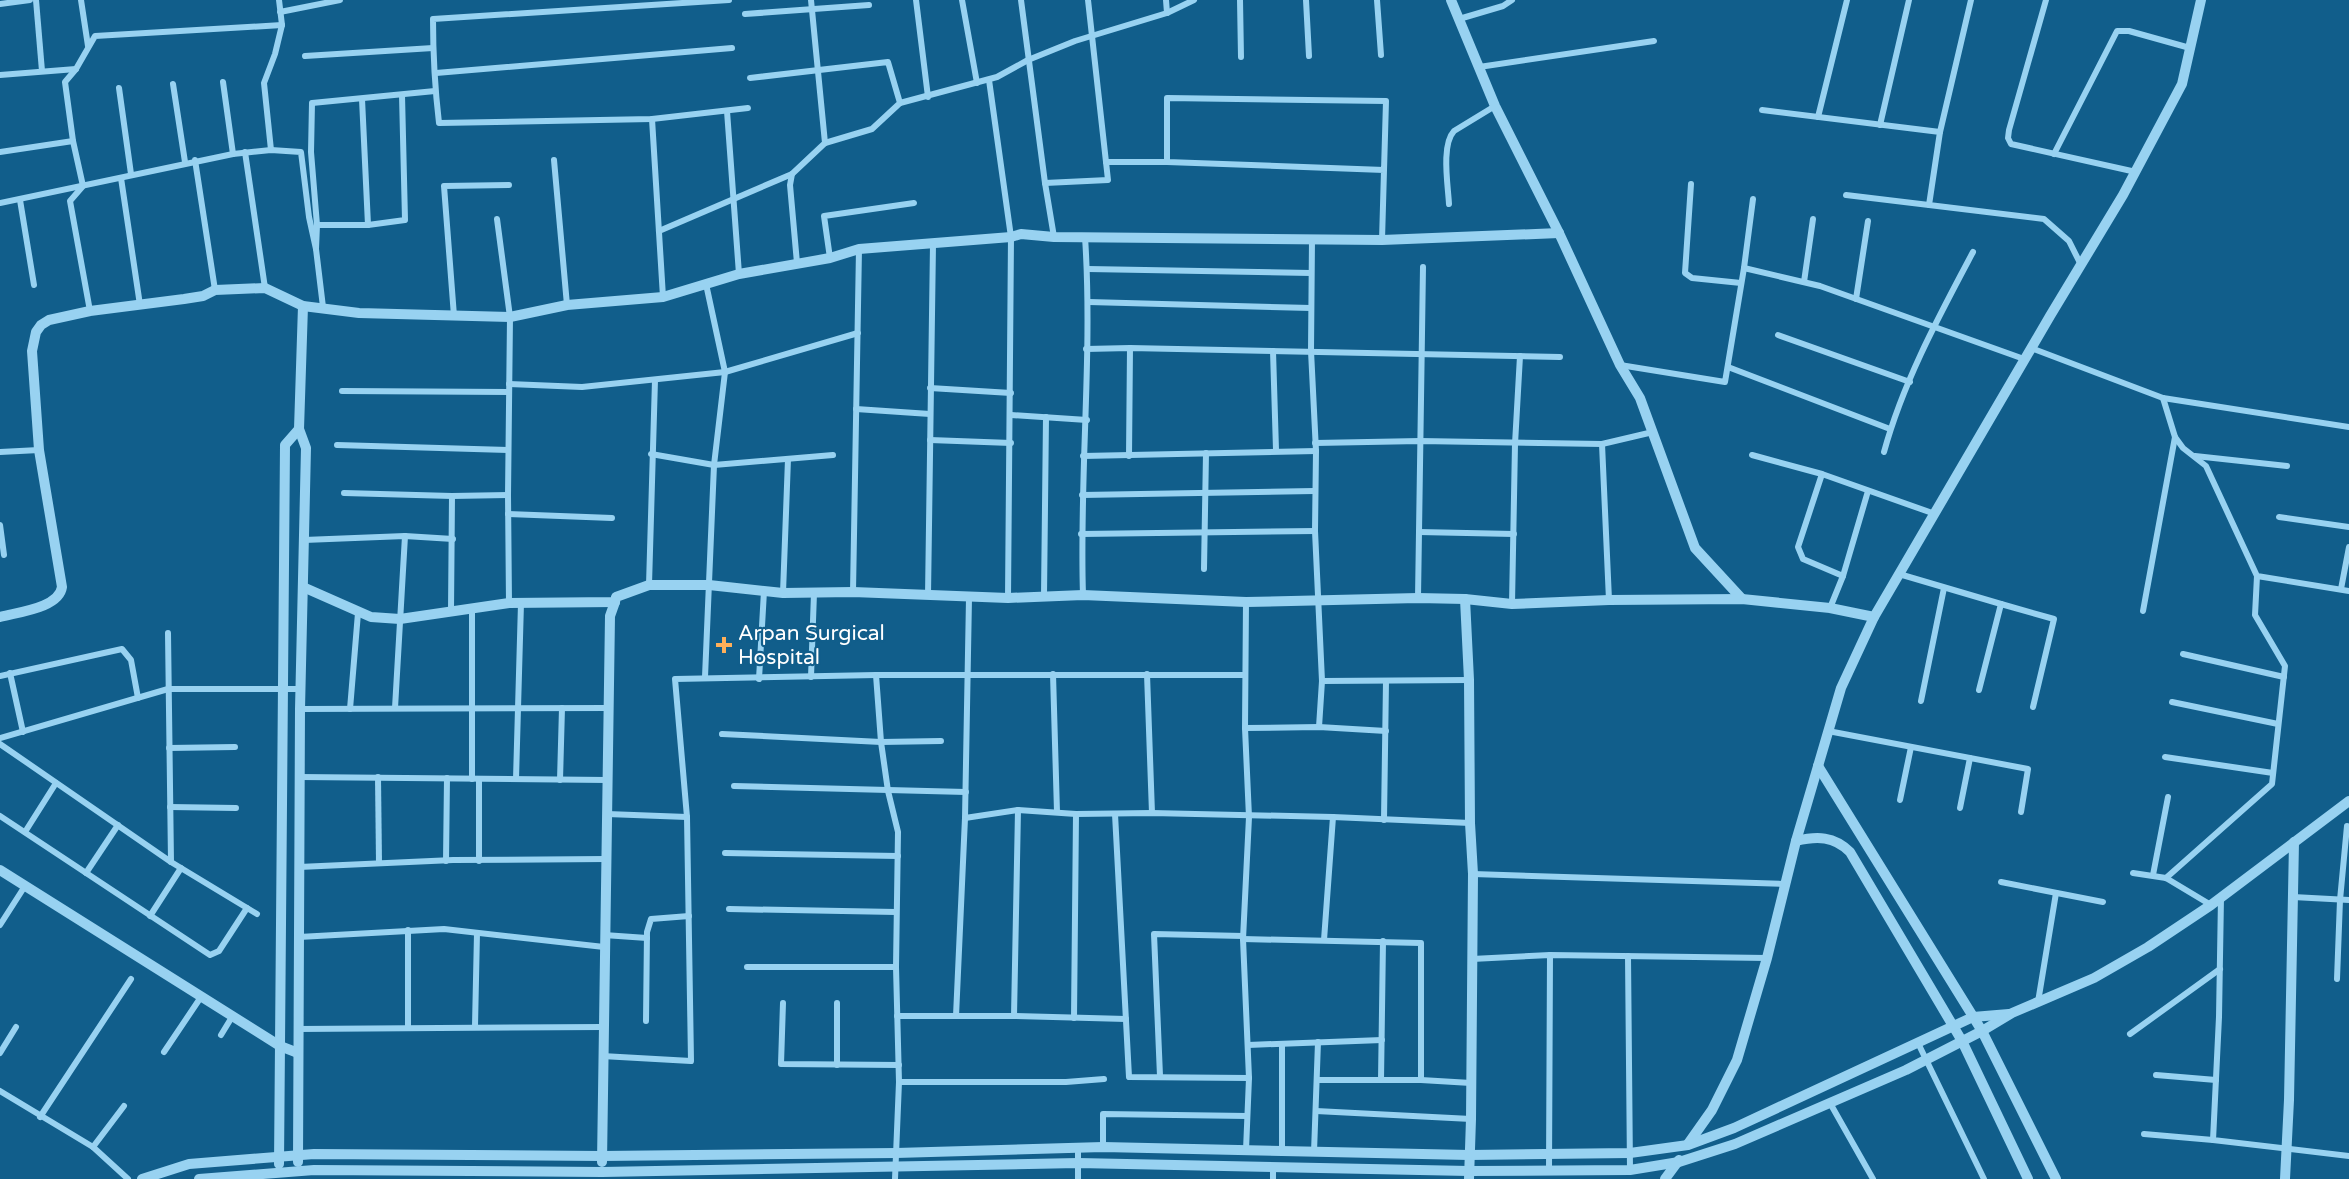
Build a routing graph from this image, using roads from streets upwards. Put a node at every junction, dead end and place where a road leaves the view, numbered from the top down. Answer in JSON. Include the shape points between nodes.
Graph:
{"nodes":[{"id":1,"x":30,"y":0,"type":"edge"},
{"id":2,"x":36,"y":0,"type":"edge"},
{"id":3,"x":81,"y":0,"type":"edge"},
{"id":4,"x":279,"y":0,"type":"edge"},
{"id":5,"x":340,"y":0,"type":"edge"},
{"id":6,"x":729,"y":0,"type":"edge"},
{"id":7,"x":811,"y":0,"type":"edge"},
{"id":8,"x":916,"y":0,"type":"edge"},
{"id":9,"x":962,"y":0,"type":"edge"},
{"id":10,"x":1021,"y":0,"type":"edge"},
{"id":11,"x":1088,"y":0,"type":"edge"},
{"id":12,"x":1166,"y":0,"type":"edge"},
{"id":13,"x":1194,"y":0,"type":"edge"},
{"id":14,"x":1240,"y":0,"type":"edge"},
{"id":15,"x":1306,"y":0,"type":"edge"},
{"id":16,"x":1377,"y":0,"type":"edge"},
{"id":17,"x":1451,"y":0,"type":"edge"},
{"id":18,"x":1512,"y":0,"type":"edge"},
{"id":19,"x":1847,"y":0,"type":"edge"},
{"id":20,"x":1909,"y":0,"type":"edge"},
{"id":21,"x":1971,"y":0,"type":"edge"},
{"id":22,"x":2046,"y":0,"type":"edge"},
{"id":23,"x":2201,"y":0,"type":"edge"},
{"id":24,"x":0,"y":4,"type":"edge"},
{"id":25,"x":869,"y":4,"type":"dead end"},
{"id":26,"x":811,"y":9,"type":"junction"},
{"id":27,"x":280,"y":12,"type":"junction"},
{"id":28,"x":1167,"y":13,"type":"junction"},
{"id":29,"x":745,"y":14,"type":"dead end"},
{"id":30,"x":1459,"y":19,"type":"junction"},
{"id":31,"x":282,"y":25,"type":"junction"},
{"id":32,"x":1092,"y":36,"type":"junction"},
{"id":33,"x":1654,"y":41,"type":"dead end"},
{"id":34,"x":88,"y":47,"type":"junction"},
{"id":35,"x":433,"y":48,"type":"junction"},
{"id":36,"x":732,"y":48,"type":"dead end"},
{"id":37,"x":2190,"y":48,"type":"junction"},
{"id":38,"x":1381,"y":55,"type":"dead end"},
{"id":39,"x":305,"y":56,"type":"dead end"},
{"id":40,"x":1309,"y":56,"type":"dead end"},
{"id":41,"x":1241,"y":57,"type":"dead end"},
{"id":42,"x":1028,"y":60,"type":"junction"},
{"id":43,"x":1479,"y":67,"type":"junction"},
{"id":44,"x":76,"y":69,"type":"junction"},
{"id":45,"x":817,"y":69,"type":"junction"},
{"id":46,"x":42,"y":71,"type":"junction"},
{"id":47,"x":436,"y":73,"type":"junction"},
{"id":48,"x":0,"y":75,"type":"edge"},
{"id":49,"x":750,"y":78,"type":"dead end"},
{"id":50,"x":989,"y":80,"type":"junction"},
{"id":51,"x":223,"y":82,"type":"dead end"},
{"id":52,"x":976,"y":83,"type":"junction"},
{"id":53,"x":173,"y":84,"type":"dead end"},
{"id":54,"x":119,"y":88,"type":"dead end"},
{"id":55,"x":435,"y":91,"type":"junction"},
{"id":56,"x":402,"y":95,"type":"junction"},
{"id":57,"x":928,"y":97,"type":"junction"},
{"id":58,"x":362,"y":99,"type":"junction"},
{"id":59,"x":900,"y":103,"type":"junction"},
{"id":60,"x":1495,"y":106,"type":"junction"},
{"id":61,"x":748,"y":108,"type":"dead end"},
{"id":62,"x":1762,"y":110,"type":"dead end"},
{"id":63,"x":727,"y":111,"type":"junction"},
{"id":64,"x":1818,"y":117,"type":"junction"},
{"id":65,"x":652,"y":119,"type":"junction"},
{"id":66,"x":1880,"y":124,"type":"junction"},
{"id":67,"x":1940,"y":132,"type":"junction"},
{"id":68,"x":73,"y":141,"type":"junction"},
{"id":69,"x":825,"y":143,"type":"junction"},
{"id":70,"x":271,"y":150,"type":"junction"},
{"id":71,"x":0,"y":152,"type":"edge"},
{"id":72,"x":245,"y":152,"type":"junction"},
{"id":73,"x":301,"y":152,"type":"junction"},
{"id":74,"x":311,"y":152,"type":"junction"},
{"id":75,"x":233,"y":154,"type":"junction"},
{"id":76,"x":2054,"y":154,"type":"junction"},
{"id":77,"x":195,"y":160,"type":"junction"},
{"id":78,"x":554,"y":160,"type":"dead end"},
{"id":79,"x":185,"y":162,"type":"junction"},
{"id":80,"x":1106,"y":162,"type":"junction"},
{"id":81,"x":1167,"y":162,"type":"junction"},
{"id":82,"x":1384,"y":170,"type":"junction"},
{"id":83,"x":2136,"y":172,"type":"junction"},
{"id":84,"x":131,"y":174,"type":"junction"},
{"id":85,"x":792,"y":174,"type":"junction"},
{"id":86,"x":121,"y":178,"type":"junction"},
{"id":87,"x":1045,"y":183,"type":"junction"},
{"id":88,"x":1691,"y":184,"type":"dead end"},
{"id":89,"x":509,"y":185,"type":"dead end"},
{"id":90,"x":83,"y":186,"type":"junction"},
{"id":91,"x":1846,"y":195,"type":"dead end"},
{"id":92,"x":734,"y":199,"type":"junction"},
{"id":93,"x":1753,"y":199,"type":"dead end"},
{"id":94,"x":20,"y":200,"type":"junction"},
{"id":95,"x":0,"y":203,"type":"edge"},
{"id":96,"x":914,"y":203,"type":"dead end"},
{"id":97,"x":1449,"y":204,"type":"dead end"},
{"id":98,"x":1929,"y":205,"type":"junction"},
{"id":99,"x":497,"y":219,"type":"dead end"},
{"id":100,"x":1813,"y":219,"type":"dead end"},
{"id":101,"x":1868,"y":221,"type":"dead end"},
{"id":102,"x":317,"y":225,"type":"junction"},
{"id":103,"x":368,"y":225,"type":"junction"},
{"id":104,"x":659,"y":231,"type":"junction"},
{"id":105,"x":1559,"y":233,"type":"junction"},
{"id":106,"x":1011,"y":237,"type":"junction"},
{"id":107,"x":1054,"y":237,"type":"junction"},
{"id":108,"x":1085,"y":237,"type":"junction"},
{"id":109,"x":1312,"y":239,"type":"junction"},
{"id":110,"x":1382,"y":240,"type":"junction"},
{"id":111,"x":933,"y":243,"type":"junction"},
{"id":112,"x":316,"y":249,"type":"junction"},
{"id":113,"x":859,"y":249,"type":"junction"},
{"id":114,"x":1973,"y":252,"type":"dead end"},
{"id":115,"x":830,"y":258,"type":"junction"},
{"id":116,"x":797,"y":263,"type":"junction"},
{"id":117,"x":2081,"y":265,"type":"junction"},
{"id":118,"x":1423,"y":267,"type":"dead end"},
{"id":119,"x":1744,"y":268,"type":"junction"},
{"id":120,"x":1088,"y":269,"type":"junction"},
{"id":121,"x":1311,"y":273,"type":"junction"},
{"id":122,"x":739,"y":274,"type":"junction"},
{"id":123,"x":1804,"y":282,"type":"junction"},
{"id":124,"x":1741,"y":283,"type":"junction"},
{"id":125,"x":706,"y":284,"type":"junction"},
{"id":126,"x":34,"y":285,"type":"dead end"},
{"id":127,"x":265,"y":288,"type":"junction"},
{"id":128,"x":215,"y":290,"type":"junction"},
{"id":129,"x":663,"y":297,"type":"junction"},
{"id":130,"x":1857,"y":299,"type":"junction"},
{"id":131,"x":1089,"y":302,"type":"junction"},
{"id":132,"x":140,"y":305,"type":"junction"},
{"id":133,"x":567,"y":305,"type":"junction"},
{"id":134,"x":303,"y":306,"type":"junction"},
{"id":135,"x":323,"y":307,"type":"junction"},
{"id":136,"x":1311,"y":308,"type":"junction"},
{"id":137,"x":90,"y":312,"type":"junction"},
{"id":138,"x":454,"y":316,"type":"junction"},
{"id":139,"x":510,"y":317,"type":"junction"},
{"id":140,"x":1933,"y":327,"type":"junction"},
{"id":141,"x":858,"y":333,"type":"junction"},
{"id":142,"x":1778,"y":335,"type":"dead end"},
{"id":143,"x":1130,"y":348,"type":"junction"},
{"id":144,"x":2031,"y":348,"type":"junction"},
{"id":145,"x":1086,"y":349,"type":"junction"},
{"id":146,"x":1274,"y":351,"type":"junction"},
{"id":147,"x":1311,"y":351,"type":"junction"},
{"id":148,"x":1421,"y":353,"type":"junction"},
{"id":149,"x":1520,"y":356,"type":"junction"},
{"id":150,"x":1560,"y":357,"type":"dead end"},
{"id":151,"x":2024,"y":359,"type":"junction"},
{"id":152,"x":1620,"y":365,"type":"junction"},
{"id":153,"x":1728,"y":367,"type":"junction"},
{"id":154,"x":725,"y":372,"type":"junction"},
{"id":155,"x":655,"y":380,"type":"junction"},
{"id":156,"x":1910,"y":382,"type":"junction"},
{"id":157,"x":509,"y":384,"type":"junction"},
{"id":158,"x":930,"y":388,"type":"junction"},
{"id":159,"x":342,"y":392,"type":"dead end"},
{"id":160,"x":509,"y":392,"type":"junction"},
{"id":161,"x":1011,"y":393,"type":"junction"},
{"id":162,"x":2163,"y":398,"type":"junction"},
{"id":163,"x":856,"y":409,"type":"junction"},
{"id":164,"x":930,"y":414,"type":"junction"},
{"id":165,"x":1011,"y":415,"type":"junction"},
{"id":166,"x":1046,"y":417,"type":"junction"},
{"id":167,"x":1086,"y":420,"type":"junction"},
{"id":168,"x":2349,"y":427,"type":"edge"},
{"id":169,"x":299,"y":429,"type":"junction"},
{"id":170,"x":1890,"y":429,"type":"junction"},
{"id":171,"x":1653,"y":432,"type":"junction"},
{"id":172,"x":2175,"y":437,"type":"junction"},
{"id":173,"x":930,"y":440,"type":"junction"},
{"id":174,"x":1420,"y":441,"type":"junction"},
{"id":175,"x":1011,"y":443,"type":"junction"},
{"id":176,"x":1515,"y":444,"type":"junction"},
{"id":177,"x":1602,"y":444,"type":"junction"},
{"id":178,"x":337,"y":445,"type":"dead end"},
{"id":179,"x":1315,"y":447,"type":"junction"},
{"id":180,"x":39,"y":450,"type":"junction"},
{"id":181,"x":508,"y":450,"type":"junction"},
{"id":182,"x":1276,"y":450,"type":"junction"},
{"id":183,"x":0,"y":452,"type":"edge"},
{"id":184,"x":1884,"y":452,"type":"dead end"},
{"id":185,"x":1206,"y":453,"type":"junction"},
{"id":186,"x":651,"y":454,"type":"junction"},
{"id":187,"x":833,"y":455,"type":"dead end"},
{"id":188,"x":1752,"y":455,"type":"dead end"},
{"id":189,"x":1083,"y":456,"type":"junction"},
{"id":190,"x":1129,"y":456,"type":"junction"},
{"id":191,"x":2194,"y":456,"type":"junction"},
{"id":192,"x":788,"y":459,"type":"junction"},
{"id":193,"x":714,"y":465,"type":"junction"},
{"id":194,"x":2287,"y":466,"type":"dead end"},
{"id":195,"x":1822,"y":474,"type":"junction"},
{"id":196,"x":1314,"y":491,"type":"junction"},
{"id":197,"x":1868,"y":491,"type":"junction"},
{"id":198,"x":1204,"y":492,"type":"junction"},
{"id":199,"x":344,"y":493,"type":"dead end"},
{"id":200,"x":508,"y":495,"type":"junction"},
{"id":201,"x":1082,"y":495,"type":"junction"},
{"id":202,"x":452,"y":496,"type":"junction"},
{"id":203,"x":508,"y":514,"type":"junction"},
{"id":204,"x":1935,"y":514,"type":"junction"},
{"id":205,"x":2279,"y":516,"type":"dead end"},
{"id":206,"x":612,"y":518,"type":"dead end"},
{"id":207,"x":0,"y":525,"type":"edge"},
{"id":208,"x":2349,"y":527,"type":"edge"},
{"id":209,"x":1315,"y":531,"type":"junction"},
{"id":210,"x":1419,"y":532,"type":"junction"},
{"id":211,"x":1204,"y":533,"type":"junction"},
{"id":212,"x":1081,"y":534,"type":"junction"},
{"id":213,"x":1514,"y":534,"type":"junction"},
{"id":214,"x":405,"y":536,"type":"junction"},
{"id":215,"x":453,"y":539,"type":"junction"},
{"id":216,"x":304,"y":540,"type":"junction"},
{"id":217,"x":2349,"y":547,"type":"edge"},
{"id":218,"x":4,"y":555,"type":"dead end"},
{"id":219,"x":1204,"y":568,"type":"dead end"},
{"id":220,"x":1899,"y":574,"type":"junction"},
{"id":221,"x":1843,"y":576,"type":"junction"},
{"id":222,"x":2257,"y":576,"type":"junction"},
{"id":223,"x":650,"y":585,"type":"junction"},
{"id":224,"x":709,"y":585,"type":"junction"},
{"id":225,"x":303,"y":587,"type":"junction"},
{"id":226,"x":1944,"y":588,"type":"junction"},
{"id":227,"x":2341,"y":590,"type":"junction"},
{"id":228,"x":764,"y":591,"type":"junction"},
{"id":229,"x":2349,"y":591,"type":"edge"},
{"id":230,"x":853,"y":592,"type":"junction"},
{"id":231,"x":783,"y":593,"type":"junction"},
{"id":232,"x":814,"y":593,"type":"junction"},
{"id":233,"x":1083,"y":595,"type":"junction"},
{"id":234,"x":928,"y":596,"type":"junction"},
{"id":235,"x":1044,"y":596,"type":"junction"},
{"id":236,"x":969,"y":598,"type":"junction"},
{"id":237,"x":1008,"y":598,"type":"junction"},
{"id":238,"x":1418,"y":598,"type":"junction"},
{"id":239,"x":1465,"y":598,"type":"junction"},
{"id":240,"x":1742,"y":599,"type":"junction"},
{"id":241,"x":1609,"y":600,"type":"junction"},
{"id":242,"x":1317,"y":601,"type":"junction"},
{"id":243,"x":615,"y":602,"type":"junction"},
{"id":244,"x":1246,"y":602,"type":"junction"},
{"id":245,"x":509,"y":603,"type":"junction"},
{"id":246,"x":521,"y":603,"type":"junction"},
{"id":247,"x":1512,"y":604,"type":"junction"},
{"id":248,"x":2001,"y":604,"type":"junction"},
{"id":249,"x":472,"y":608,"type":"junction"},
{"id":250,"x":1830,"y":608,"type":"junction"},
{"id":251,"x":451,"y":611,"type":"junction"},
{"id":252,"x":2143,"y":611,"type":"dead end"},
{"id":253,"x":358,"y":612,"type":"junction"},
{"id":254,"x":0,"y":617,"type":"edge"},
{"id":255,"x":1874,"y":617,"type":"junction"},
{"id":256,"x":400,"y":619,"type":"junction"},
{"id":257,"x":168,"y":633,"type":"dead end"},
{"id":258,"x":2183,"y":654,"type":"dead end"},
{"id":259,"x":10,"y":673,"type":"junction"},
{"id":260,"x":1053,"y":674,"type":"junction"},
{"id":261,"x":1147,"y":674,"type":"junction"},
{"id":262,"x":876,"y":675,"type":"junction"},
{"id":263,"x":968,"y":675,"type":"junction"},
{"id":264,"x":1245,"y":675,"type":"junction"},
{"id":265,"x":0,"y":676,"type":"edge"},
{"id":266,"x":705,"y":677,"type":"junction"},
{"id":267,"x":811,"y":677,"type":"junction"},
{"id":268,"x":2284,"y":677,"type":"junction"},
{"id":269,"x":759,"y":678,"type":"junction"},
{"id":270,"x":1469,"y":680,"type":"junction"},
{"id":271,"x":1322,"y":681,"type":"junction"},
{"id":272,"x":1386,"y":681,"type":"junction"},
{"id":273,"x":168,"y":689,"type":"junction"},
{"id":274,"x":283,"y":689,"type":"junction"},
{"id":275,"x":301,"y":689,"type":"junction"},
{"id":276,"x":1979,"y":690,"type":"dead end"},
{"id":277,"x":138,"y":698,"type":"junction"},
{"id":278,"x":1920,"y":701,"type":"dead end"},
{"id":279,"x":2172,"y":702,"type":"dead end"},
{"id":280,"x":2032,"y":707,"type":"dead end"},
{"id":281,"x":395,"y":708,"type":"junction"},
{"id":282,"x":472,"y":708,"type":"junction"},
{"id":283,"x":518,"y":708,"type":"junction"},
{"id":284,"x":562,"y":708,"type":"junction"},
{"id":285,"x":608,"y":708,"type":"junction"},
{"id":286,"x":300,"y":709,"type":"junction"},
{"id":287,"x":350,"y":709,"type":"junction"},
{"id":288,"x":2278,"y":724,"type":"junction"},
{"id":289,"x":1319,"y":727,"type":"junction"},
{"id":290,"x":1245,"y":728,"type":"junction"},
{"id":291,"x":1386,"y":731,"type":"junction"},
{"id":292,"x":1828,"y":731,"type":"junction"},
{"id":293,"x":24,"y":732,"type":"junction"},
{"id":294,"x":722,"y":735,"type":"dead end"},
{"id":295,"x":0,"y":738,"type":"edge"},
{"id":296,"x":941,"y":741,"type":"dead end"},
{"id":297,"x":881,"y":742,"type":"junction"},
{"id":298,"x":0,"y":744,"type":"edge"},
{"id":299,"x":235,"y":747,"type":"dead end"},
{"id":300,"x":1911,"y":747,"type":"junction"},
{"id":301,"x":169,"y":748,"type":"junction"},
{"id":302,"x":2165,"y":757,"type":"dead end"},
{"id":303,"x":1970,"y":758,"type":"junction"},
{"id":304,"x":1818,"y":766,"type":"junction"},
{"id":305,"x":2273,"y":773,"type":"junction"},
{"id":306,"x":300,"y":777,"type":"junction"},
{"id":307,"x":378,"y":777,"type":"junction"},
{"id":308,"x":447,"y":778,"type":"junction"},
{"id":309,"x":476,"y":779,"type":"junction"},
{"id":310,"x":516,"y":779,"type":"junction"},
{"id":311,"x":560,"y":780,"type":"junction"},
{"id":312,"x":607,"y":780,"type":"junction"},
{"id":313,"x":56,"y":783,"type":"junction"},
{"id":314,"x":734,"y":786,"type":"dead end"},
{"id":315,"x":888,"y":791,"type":"junction"},
{"id":316,"x":966,"y":792,"type":"junction"},
{"id":317,"x":2168,"y":798,"type":"dead end"},
{"id":318,"x":1900,"y":800,"type":"dead end"},
{"id":319,"x":2349,"y":801,"type":"edge"},
{"id":320,"x":170,"y":807,"type":"junction"},
{"id":321,"x":236,"y":808,"type":"dead end"},
{"id":322,"x":1960,"y":808,"type":"dead end"},
{"id":323,"x":1018,"y":810,"type":"junction"},
{"id":324,"x":1057,"y":812,"type":"junction"},
{"id":325,"x":2021,"y":812,"type":"dead end"},
{"id":326,"x":1152,"y":813,"type":"junction"},
{"id":327,"x":606,"y":814,"type":"junction"},
{"id":328,"x":1076,"y":814,"type":"junction"},
{"id":329,"x":1115,"y":814,"type":"junction"},
{"id":330,"x":0,"y":816,"type":"edge"},
{"id":331,"x":687,"y":817,"type":"junction"},
{"id":332,"x":1249,"y":817,"type":"junction"},
{"id":333,"x":1333,"y":817,"type":"junction"},
{"id":334,"x":965,"y":818,"type":"junction"},
{"id":335,"x":1384,"y":820,"type":"junction"},
{"id":336,"x":1470,"y":823,"type":"junction"},
{"id":337,"x":118,"y":825,"type":"junction"},
{"id":338,"x":2347,"y":826,"type":"dead end"},
{"id":339,"x":25,"y":832,"type":"junction"},
{"id":340,"x":1796,"y":841,"type":"junction"},
{"id":341,"x":2294,"y":842,"type":"junction"},
{"id":342,"x":725,"y":853,"type":"dead end"},
{"id":343,"x":898,"y":856,"type":"junction"},
{"id":344,"x":606,"y":859,"type":"junction"},
{"id":345,"x":446,"y":861,"type":"junction"},
{"id":346,"x":479,"y":861,"type":"junction"},
{"id":347,"x":171,"y":862,"type":"junction"},
{"id":348,"x":379,"y":863,"type":"junction"},
{"id":349,"x":299,"y":867,"type":"junction"},
{"id":350,"x":182,"y":868,"type":"junction"},
{"id":351,"x":0,"y":870,"type":"edge"},
{"id":352,"x":87,"y":873,"type":"junction"},
{"id":353,"x":2133,"y":873,"type":"dead end"},
{"id":354,"x":1473,"y":874,"type":"junction"},
{"id":355,"x":2153,"y":874,"type":"junction"},
{"id":356,"x":2166,"y":878,"type":"junction"},
{"id":357,"x":2001,"y":882,"type":"dead end"},
{"id":358,"x":1784,"y":884,"type":"junction"},
{"id":359,"x":25,"y":886,"type":"junction"},
{"id":360,"x":2056,"y":893,"type":"junction"},
{"id":361,"x":2221,"y":897,"type":"junction"},
{"id":362,"x":2293,"y":897,"type":"junction"},
{"id":363,"x":2340,"y":900,"type":"junction"},
{"id":364,"x":2349,"y":900,"type":"edge"},
{"id":365,"x":2103,"y":902,"type":"dead end"},
{"id":366,"x":2211,"y":905,"type":"junction"},
{"id":367,"x":247,"y":908,"type":"junction"},
{"id":368,"x":729,"y":909,"type":"dead end"},
{"id":369,"x":896,"y":912,"type":"junction"},
{"id":370,"x":257,"y":914,"type":"dead end"},
{"id":371,"x":150,"y":916,"type":"junction"},
{"id":372,"x":689,"y":916,"type":"junction"},
{"id":373,"x":0,"y":925,"type":"edge"},
{"id":374,"x":408,"y":930,"type":"junction"},
{"id":375,"x":477,"y":933,"type":"junction"},
{"id":376,"x":604,"y":935,"type":"junction"},
{"id":377,"x":299,"y":937,"type":"junction"},
{"id":378,"x":1243,"y":937,"type":"junction"},
{"id":379,"x":647,"y":938,"type":"junction"},
{"id":380,"x":1324,"y":940,"type":"junction"},
{"id":381,"x":1383,"y":941,"type":"junction"},
{"id":382,"x":604,"y":947,"type":"junction"},
{"id":383,"x":1550,"y":955,"type":"junction"},
{"id":384,"x":1628,"y":956,"type":"junction"},
{"id":385,"x":1767,"y":958,"type":"junction"},
{"id":386,"x":1471,"y":959,"type":"junction"},
{"id":387,"x":747,"y":967,"type":"dead end"},
{"id":388,"x":896,"y":967,"type":"junction"},
{"id":389,"x":2220,"y":969,"type":"junction"},
{"id":390,"x":131,"y":979,"type":"dead end"},
{"id":391,"x":2337,"y":979,"type":"dead end"},
{"id":392,"x":201,"y":997,"type":"junction"},
{"id":393,"x":2038,"y":1002,"type":"junction"},
{"id":394,"x":783,"y":1003,"type":"dead end"},
{"id":395,"x":837,"y":1003,"type":"dead end"},
{"id":396,"x":2012,"y":1013,"type":"junction"},
{"id":397,"x":897,"y":1016,"type":"junction"},
{"id":398,"x":956,"y":1016,"type":"junction"},
{"id":399,"x":1014,"y":1016,"type":"junction"},
{"id":400,"x":232,"y":1017,"type":"junction"},
{"id":401,"x":1973,"y":1017,"type":"junction"},
{"id":402,"x":1074,"y":1018,"type":"junction"},
{"id":403,"x":1126,"y":1019,"type":"junction"},
{"id":404,"x":646,"y":1021,"type":"dead end"},
{"id":405,"x":408,"y":1026,"type":"junction"},
{"id":406,"x":475,"y":1026,"type":"junction"},
{"id":407,"x":1954,"y":1026,"type":"junction"},
{"id":408,"x":16,"y":1027,"type":"dead end"},
{"id":409,"x":603,"y":1027,"type":"junction"},
{"id":410,"x":298,"y":1029,"type":"junction"},
{"id":411,"x":1982,"y":1031,"type":"junction"},
{"id":412,"x":2130,"y":1034,"type":"dead end"},
{"id":413,"x":221,"y":1035,"type":"dead end"},
{"id":414,"x":1382,"y":1040,"type":"junction"},
{"id":415,"x":1962,"y":1041,"type":"junction"},
{"id":416,"x":1318,"y":1042,"type":"junction"},
{"id":417,"x":1918,"y":1043,"type":"junction"},
{"id":418,"x":1282,"y":1044,"type":"junction"},
{"id":419,"x":1248,"y":1045,"type":"junction"},
{"id":420,"x":280,"y":1046,"type":"junction"},
{"id":421,"x":164,"y":1052,"type":"dead end"},
{"id":422,"x":0,"y":1053,"type":"edge"},
{"id":423,"x":298,"y":1053,"type":"junction"},
{"id":424,"x":602,"y":1056,"type":"junction"},
{"id":425,"x":1926,"y":1060,"type":"junction"},
{"id":426,"x":837,"y":1065,"type":"junction"},
{"id":427,"x":898,"y":1065,"type":"junction"},
{"id":428,"x":2156,"y":1075,"type":"dead end"},
{"id":429,"x":1160,"y":1076,"type":"junction"},
{"id":430,"x":1249,"y":1078,"type":"junction"},
{"id":431,"x":1104,"y":1079,"type":"dead end"},
{"id":432,"x":1317,"y":1080,"type":"junction"},
{"id":433,"x":1381,"y":1080,"type":"junction"},
{"id":434,"x":1421,"y":1080,"type":"junction"},
{"id":435,"x":2216,"y":1080,"type":"junction"},
{"id":436,"x":899,"y":1082,"type":"junction"},
{"id":437,"x":1471,"y":1083,"type":"junction"},
{"id":438,"x":0,"y":1091,"type":"edge"},
{"id":439,"x":1830,"y":1103,"type":"junction"},
{"id":440,"x":124,"y":1106,"type":"dead end"},
{"id":441,"x":1316,"y":1111,"type":"junction"},
{"id":442,"x":1248,"y":1116,"type":"junction"},
{"id":443,"x":40,"y":1117,"type":"junction"},
{"id":444,"x":1471,"y":1119,"type":"junction"},
{"id":445,"x":2144,"y":1134,"type":"dead end"},
{"id":446,"x":2213,"y":1140,"type":"junction"},
{"id":447,"x":1688,"y":1145,"type":"junction"},
{"id":448,"x":93,"y":1147,"type":"junction"},
{"id":449,"x":1103,"y":1147,"type":"junction"},
{"id":450,"x":1078,"y":1148,"type":"junction"},
{"id":451,"x":2286,"y":1148,"type":"junction"},
{"id":452,"x":1246,"y":1150,"type":"junction"},
{"id":453,"x":1282,"y":1152,"type":"junction"},
{"id":454,"x":1314,"y":1152,"type":"junction"},
{"id":455,"x":896,"y":1153,"type":"junction"},
{"id":456,"x":1630,"y":1153,"type":"junction"},
{"id":457,"x":1469,"y":1155,"type":"junction"},
{"id":458,"x":1549,"y":1155,"type":"junction"},
{"id":459,"x":298,"y":1156,"type":"junction"},
{"id":460,"x":602,"y":1156,"type":"junction"},
{"id":461,"x":2349,"y":1156,"type":"edge"},
{"id":462,"x":279,"y":1158,"type":"junction"},
{"id":463,"x":1678,"y":1162,"type":"junction"},
{"id":464,"x":1078,"y":1163,"type":"junction"},
{"id":465,"x":1273,"y":1167,"type":"junction"},
{"id":466,"x":1549,"y":1170,"type":"junction"},
{"id":467,"x":1630,"y":1170,"type":"junction"},
{"id":468,"x":298,"y":1171,"type":"junction"},
{"id":469,"x":602,"y":1172,"type":"junction"},
{"id":470,"x":279,"y":1173,"type":"junction"},
{"id":471,"x":895,"y":1174,"type":"edge"},
{"id":472,"x":1469,"y":1175,"type":"edge"},
{"id":473,"x":128,"y":1179,"type":"edge"},
{"id":474,"x":142,"y":1179,"type":"edge"},
{"id":475,"x":198,"y":1179,"type":"edge"},
{"id":476,"x":1078,"y":1179,"type":"edge"},
{"id":477,"x":1273,"y":1179,"type":"edge"},
{"id":478,"x":1665,"y":1179,"type":"edge"},
{"id":479,"x":1873,"y":1179,"type":"edge"},
{"id":480,"x":1984,"y":1179,"type":"edge"},
{"id":481,"x":2028,"y":1179,"type":"edge"},
{"id":482,"x":2056,"y":1179,"type":"edge"},
{"id":483,"x":2285,"y":1179,"type":"edge"}],
"edges":[{"from":1,"to":24,"type":"street"},
{"from":2,"to":46,"type":"street"},
{"from":3,"to":34,"type":"street"},
{"from":4,"to":27,"type":"street"},
{"from":5,"to":27,"type":"street"},
{"from":6,"to":35,"type":"street","via":[[433,19]]},
{"from":7,"to":26,"type":"street"},
{"from":8,"to":57,"type":"street"},
{"from":9,"to":52,"type":"street"},
{"from":10,"to":42,"type":"street"},
{"from":11,"to":32,"type":"street"},
{"from":12,"to":28,"type":"street"},
{"from":13,"to":28,"type":"street"},
{"from":14,"to":41,"type":"street"},
{"from":15,"to":40,"type":"street"},
{"from":16,"to":38,"type":"street"},
{"from":17,"to":30,"type":"street"},
{"from":18,"to":30,"type":"street"},
{"from":19,"to":64,"type":"street"},
{"from":20,"to":66,"type":"street"},
{"from":21,"to":67,"type":"street"},
{"from":22,"to":76,"type":"street","via":[[2008,138],[2011,144]]},
{"from":23,"to":37,"type":"street"},
{"from":25,"to":26,"type":"street"},
{"from":26,"to":29,"type":"street"},
{"from":26,"to":45,"type":"street"},
{"from":27,"to":31,"type":"street"},
{"from":28,"to":32,"type":"street"},
{"from":30,"to":43,"type":"street"},
{"from":31,"to":34,"type":"street","via":[[95,36]]},
{"from":31,"to":70,"type":"street","via":[[264,83]]},
{"from":32,"to":42,"type":"street"},
{"from":32,"to":80,"type":"street"},
{"from":33,"to":43,"type":"street"},
{"from":34,"to":44,"type":"street"},
{"from":35,"to":39,"type":"street"},
{"from":35,"to":47,"type":"street"},
{"from":36,"to":47,"type":"street"},
{"from":37,"to":76,"type":"street","via":[[2129,31],[2117,32]]},
{"from":37,"to":83,"type":"street","via":[[2182,84]]},
{"from":42,"to":50,"type":"street"},
{"from":42,"to":87,"type":"street"},
{"from":43,"to":60,"type":"street"},
{"from":44,"to":46,"type":"street"},
{"from":44,"to":68,"type":"street","via":[[65,82]]},
{"from":45,"to":49,"type":"street"},
{"from":45,"to":59,"type":"street","via":[[888,62]]},
{"from":45,"to":69,"type":"street"},
{"from":46,"to":48,"type":"street"},
{"from":47,"to":55,"type":"street"},
{"from":50,"to":52,"type":"street"},
{"from":50,"to":106,"type":"street"},
{"from":51,"to":75,"type":"street"},
{"from":52,"to":57,"type":"street"},
{"from":53,"to":79,"type":"street"},
{"from":54,"to":84,"type":"street"},
{"from":55,"to":56,"type":"street"},
{"from":55,"to":65,"type":"street","via":[[439,123]]},
{"from":56,"to":58,"type":"street"},
{"from":56,"to":103,"type":"street","via":[[405,220]]},
{"from":57,"to":59,"type":"street"},
{"from":58,"to":74,"type":"street","via":[[312,103]]},
{"from":58,"to":103,"type":"street"},
{"from":59,"to":69,"type":"street","via":[[872,129]]},
{"from":60,"to":97,"type":"street","via":[[1449,135]]},
{"from":60,"to":105,"type":"street"},
{"from":61,"to":63,"type":"street"},
{"from":62,"to":64,"type":"street"},
{"from":63,"to":65,"type":"street"},
{"from":63,"to":92,"type":"street"},
{"from":64,"to":66,"type":"street"},
{"from":65,"to":104,"type":"street"},
{"from":66,"to":67,"type":"street"},
{"from":67,"to":98,"type":"street"},
{"from":68,"to":71,"type":"street"},
{"from":68,"to":90,"type":"street"},
{"from":69,"to":85,"type":"street"},
{"from":70,"to":72,"type":"street"},
{"from":70,"to":73,"type":"street"},
{"from":72,"to":75,"type":"street"},
{"from":72,"to":127,"type":"street"},
{"from":73,"to":74,"type":"street"},
{"from":73,"to":112,"type":"street"},
{"from":74,"to":102,"type":"street"},
{"from":75,"to":77,"type":"street"},
{"from":76,"to":83,"type":"street"},
{"from":77,"to":79,"type":"street"},
{"from":77,"to":128,"type":"street"},
{"from":78,"to":133,"type":"street"},
{"from":79,"to":84,"type":"street"},
{"from":80,"to":81,"type":"street"},
{"from":80,"to":87,"type":"street","via":[[1108,180]]},
{"from":81,"to":82,"type":"street"},
{"from":81,"to":82,"type":"street","via":[[1167,98],[1386,101]]},
{"from":82,"to":110,"type":"street"},
{"from":83,"to":117,"type":"street"},
{"from":84,"to":86,"type":"street"},
{"from":85,"to":92,"type":"street"},
{"from":85,"to":116,"type":"street"},
{"from":86,"to":90,"type":"street"},
{"from":86,"to":132,"type":"street"},
{"from":87,"to":107,"type":"street"},
{"from":88,"to":124,"type":"street","via":[[1685,273],[1692,278]]},
{"from":89,"to":138,"type":"street","via":[[444,186]]},
{"from":90,"to":94,"type":"street"},
{"from":90,"to":137,"type":"street","via":[[70,201]]},
{"from":91,"to":98,"type":"street"},
{"from":92,"to":104,"type":"street"},
{"from":92,"to":122,"type":"street"},
{"from":93,"to":119,"type":"street"},
{"from":94,"to":95,"type":"street"},
{"from":94,"to":126,"type":"street"},
{"from":96,"to":115,"type":"street","via":[[824,216]]},
{"from":98,"to":117,"type":"street","via":[[2044,219],[2069,241]]},
{"from":99,"to":139,"type":"street"},
{"from":100,"to":123,"type":"street"},
{"from":101,"to":130,"type":"street"},
{"from":102,"to":103,"type":"street"},
{"from":102,"to":112,"type":"street"},
{"from":104,"to":129,"type":"street"},
{"from":105,"to":110,"type":"street"},
{"from":105,"to":152,"type":"street"},
{"from":106,"to":107,"type":"street"},
{"from":106,"to":111,"type":"street"},
{"from":106,"to":161,"type":"street"},
{"from":107,"to":108,"type":"street"},
{"from":108,"to":109,"type":"street"},
{"from":108,"to":120,"type":"street"},
{"from":109,"to":110,"type":"street"},
{"from":109,"to":121,"type":"street"},
{"from":111,"to":113,"type":"street"},
{"from":111,"to":158,"type":"street"},
{"from":112,"to":135,"type":"street"},
{"from":113,"to":115,"type":"street"},
{"from":113,"to":141,"type":"street"},
{"from":114,"to":140,"type":"street"},
{"from":115,"to":116,"type":"street"},
{"from":116,"to":122,"type":"street"},
{"from":117,"to":144,"type":"street"},
{"from":118,"to":148,"type":"street"},
{"from":119,"to":123,"type":"street"},
{"from":119,"to":124,"type":"street"},
{"from":120,"to":121,"type":"street"},
{"from":120,"to":131,"type":"street"},
{"from":121,"to":136,"type":"street"},
{"from":122,"to":125,"type":"street"},
{"from":123,"to":130,"type":"street"},
{"from":124,"to":153,"type":"street"},
{"from":125,"to":129,"type":"street"},
{"from":125,"to":154,"type":"street"},
{"from":127,"to":128,"type":"street"},
{"from":127,"to":134,"type":"street"},
{"from":128,"to":132,"type":"street","via":[[203,296]]},
{"from":129,"to":133,"type":"street"},
{"from":130,"to":140,"type":"street"},
{"from":131,"to":136,"type":"street"},
{"from":131,"to":145,"type":"street"},
{"from":132,"to":137,"type":"street"},
{"from":133,"to":139,"type":"street"},
{"from":134,"to":135,"type":"street"},
{"from":134,"to":169,"type":"street"},
{"from":135,"to":138,"type":"street","via":[[359,314]]},
{"from":136,"to":147,"type":"street"},
{"from":137,"to":180,"type":"street","via":[[49,320],[40,325],[33,341]]},
{"from":138,"to":139,"type":"street"},
{"from":139,"to":157,"type":"street"},
{"from":140,"to":151,"type":"street"},
{"from":140,"to":156,"type":"street"},
{"from":141,"to":154,"type":"street"},
{"from":141,"to":163,"type":"street"},
{"from":142,"to":156,"type":"street"},
{"from":143,"to":145,"type":"street"},
{"from":143,"to":146,"type":"street"},
{"from":143,"to":190,"type":"street"},
{"from":144,"to":151,"type":"street"},
{"from":144,"to":162,"type":"street"},
{"from":145,"to":167,"type":"street"},
{"from":146,"to":147,"type":"street"},
{"from":146,"to":182,"type":"street"},
{"from":147,"to":148,"type":"street"},
{"from":147,"to":179,"type":"street"},
{"from":148,"to":149,"type":"street"},
{"from":148,"to":174,"type":"street"},
{"from":149,"to":150,"type":"street"},
{"from":149,"to":176,"type":"street"},
{"from":151,"to":204,"type":"street"},
{"from":152,"to":153,"type":"street","via":[[1725,382]]},
{"from":152,"to":171,"type":"street","via":[[1640,398]]},
{"from":153,"to":170,"type":"street"},
{"from":154,"to":155,"type":"street"},
{"from":154,"to":193,"type":"street"},
{"from":155,"to":157,"type":"street","via":[[582,387]]},
{"from":155,"to":186,"type":"street"},
{"from":156,"to":170,"type":"street"},
{"from":157,"to":160,"type":"street"},
{"from":158,"to":161,"type":"street"},
{"from":158,"to":164,"type":"street"},
{"from":159,"to":160,"type":"street"},
{"from":160,"to":181,"type":"street"},
{"from":161,"to":165,"type":"street"},
{"from":162,"to":168,"type":"street"},
{"from":162,"to":172,"type":"street"},
{"from":163,"to":164,"type":"street"},
{"from":163,"to":230,"type":"street"},
{"from":164,"to":173,"type":"street"},
{"from":165,"to":166,"type":"street"},
{"from":165,"to":175,"type":"street"},
{"from":166,"to":167,"type":"street"},
{"from":166,"to":235,"type":"street"},
{"from":167,"to":189,"type":"street"},
{"from":169,"to":216,"type":"street","via":[[306,448]]},
{"from":169,"to":274,"type":"street","via":[[285,446]]},
{"from":170,"to":184,"type":"street"},
{"from":171,"to":177,"type":"street"},
{"from":171,"to":240,"type":"street","via":[[1695,548]]},
{"from":172,"to":191,"type":"street"},
{"from":172,"to":252,"type":"street"},
{"from":173,"to":175,"type":"street"},
{"from":173,"to":234,"type":"street"},
{"from":174,"to":176,"type":"street"},
{"from":174,"to":179,"type":"street"},
{"from":174,"to":210,"type":"street"},
{"from":175,"to":237,"type":"street"},
{"from":176,"to":177,"type":"street"},
{"from":176,"to":213,"type":"street"},
{"from":177,"to":241,"type":"street"},
{"from":178,"to":181,"type":"street"},
{"from":179,"to":182,"type":"street"},
{"from":179,"to":196,"type":"street"},
{"from":180,"to":183,"type":"street"},
{"from":180,"to":254,"type":"street","via":[[61,593],[51,603]]},
{"from":181,"to":200,"type":"street"},
{"from":182,"to":185,"type":"street"},
{"from":185,"to":190,"type":"street"},
{"from":185,"to":198,"type":"street"},
{"from":186,"to":193,"type":"street"},
{"from":186,"to":223,"type":"street"},
{"from":187,"to":192,"type":"street"},
{"from":188,"to":195,"type":"street"},
{"from":189,"to":190,"type":"street"},
{"from":189,"to":201,"type":"street"},
{"from":191,"to":194,"type":"street"},
{"from":191,"to":222,"type":"street","via":[[2206,465]]},
{"from":192,"to":193,"type":"street"},
{"from":192,"to":231,"type":"street"},
{"from":193,"to":224,"type":"street"},
{"from":195,"to":197,"type":"street"},
{"from":195,"to":221,"type":"street","via":[[1798,547],[1803,559]]},
{"from":196,"to":198,"type":"street"},
{"from":196,"to":209,"type":"street"},
{"from":197,"to":204,"type":"street"},
{"from":197,"to":221,"type":"street"},
{"from":198,"to":201,"type":"street"},
{"from":198,"to":211,"type":"street"},
{"from":199,"to":202,"type":"street"},
{"from":200,"to":202,"type":"street"},
{"from":200,"to":203,"type":"street"},
{"from":201,"to":212,"type":"street"},
{"from":202,"to":215,"type":"street"},
{"from":203,"to":206,"type":"street"},
{"from":203,"to":245,"type":"street"},
{"from":204,"to":220,"type":"street"},
{"from":205,"to":208,"type":"street"},
{"from":207,"to":218,"type":"street"},
{"from":209,"to":211,"type":"street"},
{"from":209,"to":242,"type":"street"},
{"from":210,"to":213,"type":"street"},
{"from":210,"to":238,"type":"street"},
{"from":211,"to":212,"type":"street"},
{"from":211,"to":219,"type":"street"},
{"from":212,"to":233,"type":"street"},
{"from":213,"to":247,"type":"street"},
{"from":214,"to":215,"type":"street"},
{"from":214,"to":216,"type":"street"},
{"from":214,"to":256,"type":"street"},
{"from":215,"to":251,"type":"street"},
{"from":216,"to":225,"type":"street"},
{"from":217,"to":227,"type":"street"},
{"from":220,"to":226,"type":"street"},
{"from":220,"to":255,"type":"street"},
{"from":221,"to":250,"type":"street"},
{"from":222,"to":227,"type":"street"},
{"from":222,"to":268,"type":"street","via":[[2255,615],[2285,666]]},
{"from":223,"to":224,"type":"street"},
{"from":223,"to":243,"type":"street","via":[[616,597]]},
{"from":224,"to":228,"type":"street"},
{"from":224,"to":266,"type":"street"},
{"from":225,"to":253,"type":"street"},
{"from":225,"to":275,"type":"street"},
{"from":226,"to":248,"type":"street"},
{"from":226,"to":278,"type":"street"},
{"from":227,"to":229,"type":"street"},
{"from":228,"to":231,"type":"street"},
{"from":228,"to":269,"type":"street"},
{"from":230,"to":232,"type":"street"},
{"from":230,"to":234,"type":"street"},
{"from":231,"to":232,"type":"street"},
{"from":232,"to":267,"type":"street"},
{"from":233,"to":235,"type":"street"},
{"from":233,"to":244,"type":"street"},
{"from":234,"to":236,"type":"street"},
{"from":235,"to":237,"type":"street"},
{"from":236,"to":237,"type":"street"},
{"from":236,"to":263,"type":"street"},
{"from":238,"to":239,"type":"street"},
{"from":238,"to":242,"type":"street"},
{"from":239,"to":247,"type":"street"},
{"from":239,"to":270,"type":"street"},
{"from":240,"to":241,"type":"street"},
{"from":240,"to":250,"type":"street"},
{"from":241,"to":247,"type":"street"},
{"from":242,"to":244,"type":"street"},
{"from":242,"to":271,"type":"street"},
{"from":243,"to":246,"type":"street"},
{"from":243,"to":285,"type":"street","via":[[610,616]]},
{"from":244,"to":264,"type":"street"},
{"from":245,"to":246,"type":"street"},
{"from":245,"to":249,"type":"street"},
{"from":246,"to":283,"type":"street"},
{"from":248,"to":276,"type":"street"},
{"from":248,"to":280,"type":"street","via":[[2054,618]]},
{"from":249,"to":251,"type":"street"},
{"from":249,"to":282,"type":"street"},
{"from":250,"to":255,"type":"street"},
{"from":251,"to":256,"type":"street"},
{"from":253,"to":256,"type":"street"},
{"from":253,"to":287,"type":"street"},
{"from":255,"to":292,"type":"street","via":[[1841,688]]},
{"from":256,"to":281,"type":"street"},
{"from":257,"to":273,"type":"street"},
{"from":258,"to":268,"type":"street"},
{"from":259,"to":265,"type":"street"},
{"from":259,"to":277,"type":"street","via":[[122,648],[131,660]]},
{"from":259,"to":293,"type":"street"},
{"from":260,"to":261,"type":"street"},
{"from":260,"to":263,"type":"street"},
{"from":260,"to":324,"type":"street"},
{"from":261,"to":264,"type":"street"},
{"from":261,"to":326,"type":"street"},
{"from":262,"to":263,"type":"street"},
{"from":262,"to":267,"type":"street"},
{"from":262,"to":297,"type":"street"},
{"from":263,"to":316,"type":"street"},
{"from":264,"to":290,"type":"street"},
{"from":266,"to":269,"type":"street"},
{"from":266,"to":331,"type":"street","via":[[675,679]]},
{"from":267,"to":269,"type":"street"},
{"from":268,"to":288,"type":"street"},
{"from":270,"to":272,"type":"street"},
{"from":270,"to":336,"type":"street"},
{"from":271,"to":272,"type":"street"},
{"from":271,"to":289,"type":"street"},
{"from":272,"to":291,"type":"street"},
{"from":273,"to":274,"type":"street"},
{"from":273,"to":277,"type":"street"},
{"from":273,"to":301,"type":"street"},
{"from":274,"to":275,"type":"street"},
{"from":274,"to":420,"type":"street"},
{"from":275,"to":286,"type":"street"},
{"from":277,"to":293,"type":"street"},
{"from":279,"to":288,"type":"street"},
{"from":281,"to":282,"type":"street"},
{"from":281,"to":287,"type":"street"},
{"from":282,"to":283,"type":"street"},
{"from":282,"to":309,"type":"street"},
{"from":283,"to":284,"type":"street"},
{"from":283,"to":310,"type":"street"},
{"from":284,"to":285,"type":"street"},
{"from":284,"to":311,"type":"street"},
{"from":285,"to":312,"type":"street"},
{"from":286,"to":287,"type":"street"},
{"from":286,"to":306,"type":"street"},
{"from":288,"to":305,"type":"street"},
{"from":289,"to":290,"type":"street"},
{"from":289,"to":291,"type":"street"},
{"from":290,"to":332,"type":"street"},
{"from":291,"to":335,"type":"street"},
{"from":292,"to":300,"type":"street"},
{"from":292,"to":304,"type":"street"},
{"from":293,"to":295,"type":"street"},
{"from":294,"to":297,"type":"street"},
{"from":296,"to":297,"type":"street"},
{"from":297,"to":315,"type":"street"},
{"from":298,"to":313,"type":"street"},
{"from":299,"to":301,"type":"street"},
{"from":300,"to":303,"type":"street"},
{"from":300,"to":318,"type":"street"},
{"from":301,"to":320,"type":"street"},
{"from":302,"to":305,"type":"street"},
{"from":303,"to":322,"type":"street"},
{"from":303,"to":325,"type":"street","via":[[2028,769]]},
{"from":304,"to":340,"type":"street"},
{"from":304,"to":401,"type":"street"},
{"from":305,"to":356,"type":"street","via":[[2272,784]]},
{"from":306,"to":307,"type":"street"},
{"from":306,"to":349,"type":"street"},
{"from":307,"to":308,"type":"street"},
{"from":307,"to":348,"type":"street"},
{"from":308,"to":309,"type":"street"},
{"from":308,"to":345,"type":"street"},
{"from":309,"to":310,"type":"street"},
{"from":309,"to":346,"type":"street"},
{"from":310,"to":311,"type":"street"},
{"from":311,"to":312,"type":"street"},
{"from":312,"to":327,"type":"street"},
{"from":313,"to":337,"type":"street"},
{"from":313,"to":339,"type":"street"},
{"from":314,"to":315,"type":"street"},
{"from":315,"to":316,"type":"street"},
{"from":315,"to":343,"type":"street","via":[[898,832]]},
{"from":316,"to":334,"type":"street"},
{"from":317,"to":355,"type":"street"},
{"from":319,"to":341,"type":"street"},
{"from":320,"to":321,"type":"street"},
{"from":320,"to":347,"type":"street"},
{"from":323,"to":324,"type":"street"},
{"from":323,"to":334,"type":"street"},
{"from":323,"to":399,"type":"street"},
{"from":324,"to":328,"type":"street"},
{"from":326,"to":329,"type":"street"},
{"from":326,"to":332,"type":"street"},
{"from":327,"to":331,"type":"street"},
{"from":327,"to":344,"type":"street"},
{"from":328,"to":329,"type":"street"},
{"from":328,"to":402,"type":"street"},
{"from":329,"to":403,"type":"street"},
{"from":330,"to":339,"type":"street"},
{"from":331,"to":372,"type":"street"},
{"from":332,"to":333,"type":"street"},
{"from":332,"to":378,"type":"street"},
{"from":333,"to":335,"type":"street"},
{"from":333,"to":380,"type":"street"},
{"from":334,"to":398,"type":"street"},
{"from":335,"to":336,"type":"street"},
{"from":336,"to":354,"type":"street"},
{"from":337,"to":347,"type":"street"},
{"from":337,"to":352,"type":"street"},
{"from":338,"to":363,"type":"street"},
{"from":339,"to":352,"type":"street"},
{"from":340,"to":358,"type":"street"},
{"from":340,"to":407,"type":"street","via":[[1811,837],[1834,840],[1850,852]]},
{"from":341,"to":361,"type":"street"},
{"from":341,"to":362,"type":"street"},
{"from":342,"to":343,"type":"street"},
{"from":343,"to":369,"type":"street"},
{"from":344,"to":346,"type":"street"},
{"from":344,"to":376,"type":"street"},
{"from":345,"to":346,"type":"street"},
{"from":345,"to":348,"type":"street"},
{"from":347,"to":350,"type":"street"},
{"from":348,"to":349,"type":"street"},
{"from":349,"to":377,"type":"street"},
{"from":350,"to":367,"type":"street"},
{"from":350,"to":371,"type":"street"},
{"from":351,"to":359,"type":"street"},
{"from":352,"to":371,"type":"street"},
{"from":353,"to":355,"type":"street"},
{"from":354,"to":358,"type":"street"},
{"from":354,"to":386,"type":"street"},
{"from":355,"to":356,"type":"street"},
{"from":356,"to":366,"type":"street"},
{"from":357,"to":360,"type":"street"},
{"from":358,"to":385,"type":"street"},
{"from":359,"to":373,"type":"street"},
{"from":359,"to":392,"type":"street"},
{"from":360,"to":365,"type":"street"},
{"from":360,"to":393,"type":"street"},
{"from":361,"to":366,"type":"street"},
{"from":361,"to":389,"type":"street"},
{"from":362,"to":363,"type":"street"},
{"from":362,"to":451,"type":"street"},
{"from":363,"to":364,"type":"street"},
{"from":363,"to":391,"type":"street"},
{"from":366,"to":393,"type":"street","via":[[2094,978]]},
{"from":367,"to":370,"type":"street"},
{"from":367,"to":371,"type":"street","via":[[219,951],[210,955]]},
{"from":368,"to":369,"type":"street"},
{"from":369,"to":388,"type":"street"},
{"from":372,"to":379,"type":"street","via":[[651,919]]},
{"from":372,"to":424,"type":"street","via":[[691,1061]]},
{"from":374,"to":375,"type":"street"},
{"from":374,"to":377,"type":"street"},
{"from":374,"to":405,"type":"street"},
{"from":375,"to":382,"type":"street"},
{"from":375,"to":406,"type":"street"},
{"from":376,"to":379,"type":"street"},
{"from":376,"to":382,"type":"street"},
{"from":377,"to":410,"type":"street"},
{"from":378,"to":380,"type":"street"},
{"from":378,"to":419,"type":"street"},
{"from":378,"to":429,"type":"street","via":[[1154,934]]},
{"from":379,"to":404,"type":"street"},
{"from":380,"to":381,"type":"street"},
{"from":381,"to":414,"type":"street"},
{"from":381,"to":434,"type":"street","via":[[1421,943]]},
{"from":382,"to":409,"type":"street"},
{"from":383,"to":384,"type":"street"},
{"from":383,"to":386,"type":"street"},
{"from":383,"to":458,"type":"street"},
{"from":384,"to":385,"type":"street"},
{"from":384,"to":456,"type":"street"},
{"from":385,"to":447,"type":"street","via":[[1737,1060],[1712,1110]]},
{"from":386,"to":437,"type":"street"},
{"from":387,"to":388,"type":"street"},
{"from":388,"to":397,"type":"street"},
{"from":389,"to":412,"type":"street"},
{"from":389,"to":435,"type":"street"},
{"from":390,"to":443,"type":"street"},
{"from":392,"to":400,"type":"street"},
{"from":392,"to":421,"type":"street"},
{"from":393,"to":396,"type":"street"},
{"from":394,"to":426,"type":"street","via":[[781,1064]]},
{"from":395,"to":426,"type":"street"},
{"from":396,"to":401,"type":"street"},
{"from":396,"to":411,"type":"street"},
{"from":397,"to":398,"type":"street"},
{"from":397,"to":427,"type":"street"},
{"from":398,"to":399,"type":"street"},
{"from":399,"to":402,"type":"street"},
{"from":400,"to":413,"type":"street"},
{"from":400,"to":420,"type":"street"},
{"from":401,"to":407,"type":"street"},
{"from":401,"to":411,"type":"street"},
{"from":402,"to":403,"type":"street"},
{"from":403,"to":429,"type":"street","via":[[1129,1077]]},
{"from":405,"to":406,"type":"street"},
{"from":405,"to":410,"type":"street"},
{"from":406,"to":409,"type":"street"},
{"from":407,"to":415,"type":"street"},
{"from":407,"to":417,"type":"street"},
{"from":408,"to":422,"type":"street"},
{"from":409,"to":424,"type":"street"},
{"from":410,"to":423,"type":"street"},
{"from":411,"to":415,"type":"street"},
{"from":411,"to":482,"type":"street"},
{"from":414,"to":416,"type":"street"},
{"from":414,"to":433,"type":"street"},
{"from":415,"to":425,"type":"street"},
{"from":415,"to":481,"type":"street"},
{"from":416,"to":418,"type":"street"},
{"from":416,"to":432,"type":"street"},
{"from":417,"to":425,"type":"street"},
{"from":417,"to":447,"type":"street","via":[[1734,1128]]},
{"from":418,"to":419,"type":"street"},
{"from":418,"to":453,"type":"street"},
{"from":419,"to":430,"type":"street"},
{"from":420,"to":423,"type":"street"},
{"from":420,"to":462,"type":"street"},
{"from":423,"to":459,"type":"street"},
{"from":424,"to":460,"type":"street"},
{"from":425,"to":439,"type":"street"},
{"from":425,"to":480,"type":"street"},
{"from":426,"to":427,"type":"street"},
{"from":427,"to":436,"type":"street"},
{"from":428,"to":435,"type":"street"},
{"from":429,"to":430,"type":"street"},
{"from":430,"to":442,"type":"street"},
{"from":431,"to":436,"type":"street"},
{"from":432,"to":433,"type":"street"},
{"from":432,"to":441,"type":"street"},
{"from":433,"to":434,"type":"street"},
{"from":434,"to":437,"type":"street"},
{"from":435,"to":446,"type":"street"},
{"from":436,"to":455,"type":"street"},
{"from":437,"to":444,"type":"street"},
{"from":438,"to":443,"type":"street"},
{"from":439,"to":463,"type":"street","via":[[1735,1144]]},
{"from":439,"to":479,"type":"street"},
{"from":440,"to":448,"type":"street"},
{"from":441,"to":444,"type":"street"},
{"from":441,"to":454,"type":"street"},
{"from":442,"to":449,"type":"street","via":[[1103,1114]]},
{"from":442,"to":452,"type":"street"},
{"from":443,"to":448,"type":"street"},
{"from":444,"to":457,"type":"street"},
{"from":445,"to":446,"type":"street"},
{"from":446,"to":451,"type":"street"},
{"from":447,"to":456,"type":"street"},
{"from":447,"to":463,"type":"street"},
{"from":448,"to":473,"type":"street"},
{"from":449,"to":450,"type":"street"},
{"from":449,"to":452,"type":"street"},
{"from":450,"to":455,"type":"street"},
{"from":450,"to":464,"type":"street"},
{"from":451,"to":461,"type":"street"},
{"from":451,"to":483,"type":"street"},
{"from":452,"to":453,"type":"street"},
{"from":453,"to":454,"type":"street"},
{"from":454,"to":457,"type":"street"},
{"from":455,"to":460,"type":"street"},
{"from":455,"to":471,"type":"street"},
{"from":456,"to":458,"type":"street"},
{"from":456,"to":467,"type":"street"},
{"from":457,"to":458,"type":"street"},
{"from":457,"to":472,"type":"street"},
{"from":458,"to":466,"type":"street"},
{"from":459,"to":460,"type":"street"},
{"from":459,"to":462,"type":"street"},
{"from":459,"to":468,"type":"street"},
{"from":460,"to":469,"type":"street"},
{"from":462,"to":470,"type":"street"},
{"from":462,"to":474,"type":"street","via":[[189,1164]]},
{"from":463,"to":467,"type":"street"},
{"from":463,"to":478,"type":"street"},
{"from":464,"to":465,"type":"street"},
{"from":464,"to":471,"type":"street"},
{"from":464,"to":476,"type":"street"},
{"from":465,"to":472,"type":"street"},
{"from":465,"to":477,"type":"street"},
{"from":466,"to":467,"type":"street"},
{"from":466,"to":472,"type":"street"},
{"from":468,"to":469,"type":"street"},
{"from":468,"to":470,"type":"street"},
{"from":469,"to":471,"type":"street"},
{"from":470,"to":475,"type":"street"}]}
